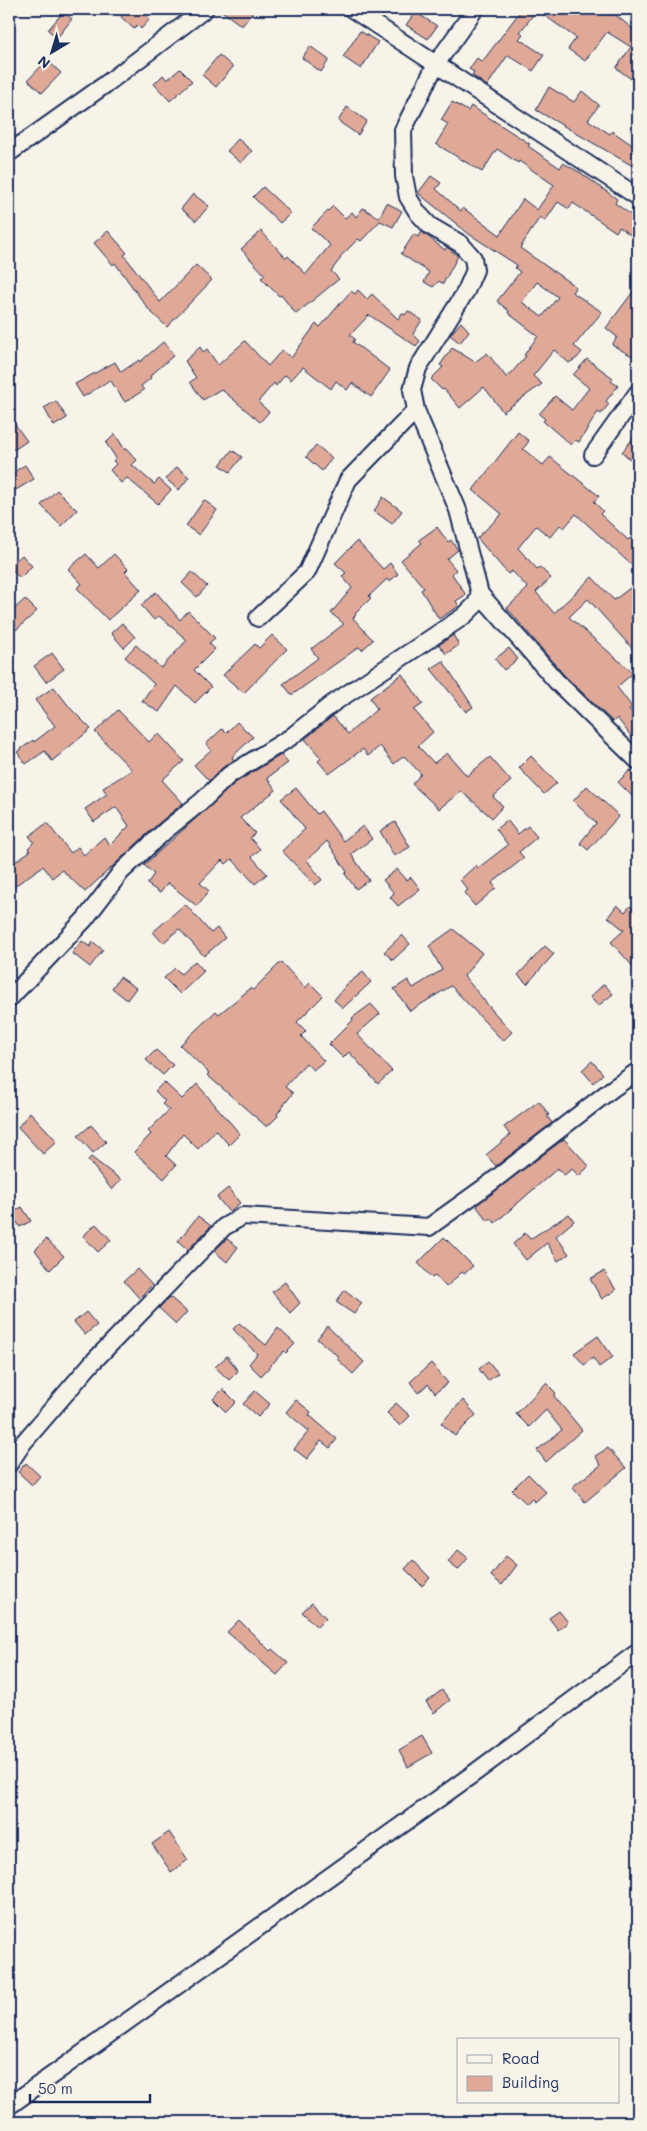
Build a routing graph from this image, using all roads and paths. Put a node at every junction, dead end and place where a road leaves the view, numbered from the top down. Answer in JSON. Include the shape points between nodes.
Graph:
{"nodes":[{"id":1,"x":206,"y":9,"type":"edge"},
{"id":2,"x":352,"y":9,"type":"edge"},
{"id":3,"x":474,"y":9,"type":"edge"},
{"id":4,"x":436,"y":64,"type":"junction"},
{"id":5,"x":9,"y":153,"type":"edge"},
{"id":6,"x":638,"y":197,"type":"edge"},
{"id":7,"x":638,"y":392,"type":"edge"},
{"id":8,"x":416,"y":410,"type":"junction"},
{"id":9,"x":593,"y":456,"type":"dead end"},
{"id":10,"x":480,"y":594,"type":"junction"},
{"id":11,"x":258,"y":618,"type":"dead end"},
{"id":12,"x":638,"y":761,"type":"edge"},
{"id":13,"x":9,"y":999,"type":"edge"},
{"id":14,"x":638,"y":1072,"type":"edge"},
{"id":15,"x":9,"y":1464,"type":"edge"},
{"id":16,"x":638,"y":1652,"type":"edge"},
{"id":17,"x":9,"y":2106,"type":"edge"}],
"edges":[{"from":1,"to":5,"type":"street"},
{"from":2,"to":4,"type":"street"},
{"from":3,"to":4,"type":"street"},
{"from":4,"to":6,"type":"street"},
{"from":4,"to":8,"type":"street","via":[[403,130],[404,176],[408,197],[418,214],[430,226],[461,244],[473,258],[475,270],[466,291],[418,368],[412,390]]},
{"from":7,"to":9,"type":"street"},
{"from":8,"to":10,"type":"street","via":[[458,510]]},
{"from":8,"to":11,"type":"street","via":[[348,480],[306,572]]},
{"from":10,"to":12,"type":"street","via":[[557,682]]},
{"from":10,"to":13,"type":"street","via":[[476,604],[464,616],[332,704],[291,737],[229,775],[121,872],[85,919]]},
{"from":14,"to":15,"type":"street","via":[[429,1227],[243,1216],[224,1227],[91,1364]]},
{"from":16,"to":17,"type":"street"}]}
